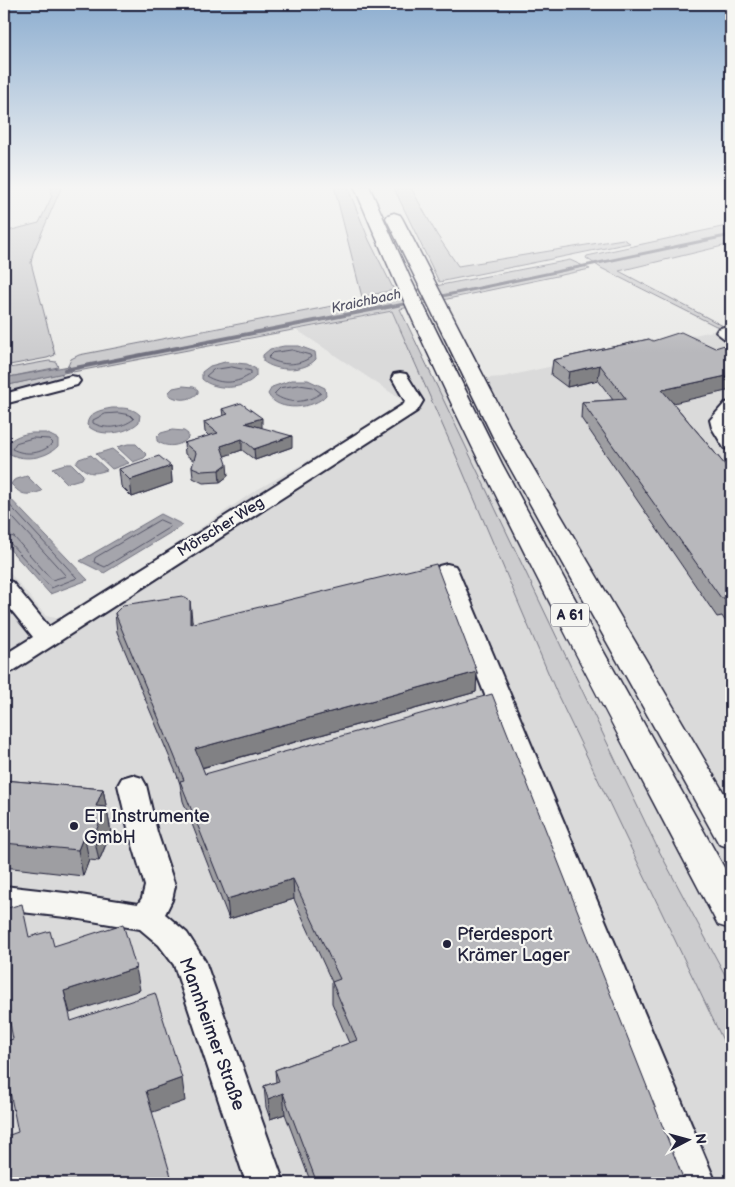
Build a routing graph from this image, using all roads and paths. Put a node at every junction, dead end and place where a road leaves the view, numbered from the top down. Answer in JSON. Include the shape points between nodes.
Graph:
{"nodes":[{"id":1,"x":385,"y":241,"type":"edge"},
{"id":2,"x":406,"y":241,"type":"edge"},
{"id":3,"x":428,"y":309,"type":"junction"},
{"id":4,"x":400,"y":378,"type":"dead end"},
{"id":5,"x":71,"y":381,"type":"dead end"},
{"id":6,"x":4,"y":399,"type":"edge"},
{"id":7,"x":731,"y":407,"type":"edge"},
{"id":8,"x":731,"y":444,"type":"edge"},
{"id":9,"x":447,"y":571,"type":"dead end"},
{"id":10,"x":4,"y":587,"type":"edge"},
{"id":11,"x":46,"y":638,"type":"junction"},
{"id":12,"x":4,"y":666,"type":"edge"},
{"id":13,"x":132,"y":785,"type":"dead end"},
{"id":14,"x":731,"y":835,"type":"edge"},
{"id":15,"x":4,"y":898,"type":"edge"},
{"id":16,"x":731,"y":914,"type":"edge"},
{"id":17,"x":146,"y":918,"type":"junction"},
{"id":18,"x":265,"y":1183,"type":"edge"},
{"id":19,"x":697,"y":1183,"type":"edge"}],
"edges":[{"from":1,"to":3,"type":"highway","number":"A 61","via":[[403,282]]},
{"from":2,"to":3,"type":"highway","number":"A 61","via":[[423,278]]},
{"from":3,"to":14,"type":"highway","number":"A 61"},
{"from":3,"to":16,"type":"highway","number":"A 61","via":[[480,444]]},
{"from":4,"to":11,"type":"street","name":"Mörscher Weg","via":[[414,401],[412,407]]},
{"from":5,"to":6,"type":"street"},
{"from":7,"to":8,"type":"street","via":[[720,420],[720,428]]},
{"from":9,"to":19,"type":"street"},
{"from":10,"to":11,"type":"street"},
{"from":11,"to":12,"type":"street","name":"Mörscher Weg"},
{"from":13,"to":17,"type":"street","via":[[160,886],[157,900]]},
{"from":15,"to":17,"type":"street"},
{"from":17,"to":18,"type":"street","name":"Mannheimer Straße","via":[[177,942],[189,960]]}]}
